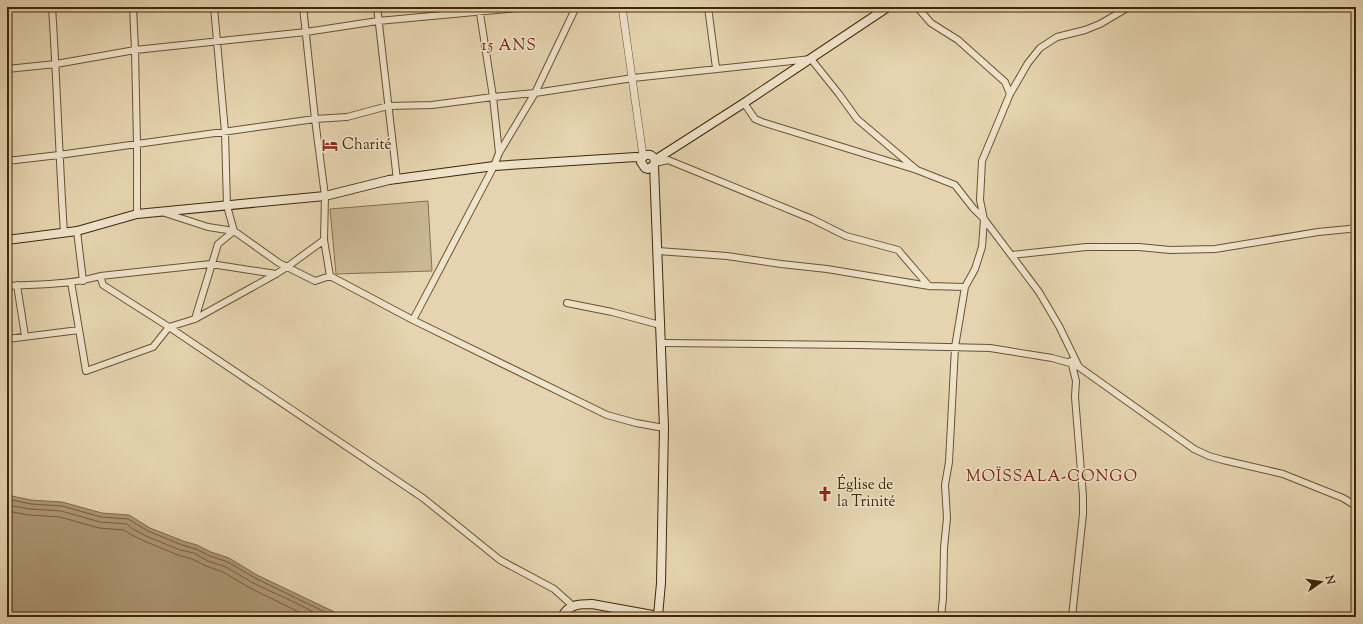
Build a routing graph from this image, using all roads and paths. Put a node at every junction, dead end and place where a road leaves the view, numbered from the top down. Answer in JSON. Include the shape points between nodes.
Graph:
{"nodes":[{"id":1,"x":52,"y":7,"type":"edge"},
{"id":2,"x":133,"y":7,"type":"edge"},
{"id":3,"x":214,"y":7,"type":"edge"},
{"id":4,"x":303,"y":7,"type":"edge"},
{"id":5,"x":376,"y":7,"type":"edge"},
{"id":6,"x":528,"y":7,"type":"edge"},
{"id":7,"x":576,"y":7,"type":"edge"},
{"id":8,"x":622,"y":7,"type":"edge"},
{"id":9,"x":708,"y":7,"type":"edge"},
{"id":10,"x":888,"y":7,"type":"edge"},
{"id":11,"x":917,"y":7,"type":"edge"},
{"id":12,"x":1129,"y":7,"type":"edge"},
{"id":13,"x":1120,"y":9,"type":"edge"},
{"id":14,"x":480,"y":10,"type":"edge"},
{"id":15,"x":378,"y":21,"type":"junction"},
{"id":16,"x":306,"y":32,"type":"junction"},
{"id":17,"x":217,"y":40,"type":"junction"},
{"id":18,"x":135,"y":50,"type":"junction"},
{"id":19,"x":810,"y":59,"type":"junction"},
{"id":20,"x":56,"y":64,"type":"junction"},
{"id":21,"x":7,"y":68,"type":"edge"},
{"id":22,"x":716,"y":68,"type":"junction"},
{"id":23,"x":633,"y":78,"type":"junction"},
{"id":24,"x":535,"y":93,"type":"junction"},
{"id":25,"x":1010,"y":94,"type":"junction"},
{"id":26,"x":493,"y":97,"type":"junction"},
{"id":27,"x":744,"y":103,"type":"junction"},
{"id":28,"x":388,"y":106,"type":"junction"},
{"id":29,"x":314,"y":119,"type":"junction"},
{"id":30,"x":225,"y":132,"type":"junction"},
{"id":31,"x":137,"y":144,"type":"junction"},
{"id":32,"x":500,"y":153,"type":"junction"},
{"id":33,"x":59,"y":155,"type":"junction"},
{"id":34,"x":643,"y":157,"type":"junction"},
{"id":35,"x":7,"y":161,"type":"edge"},
{"id":36,"x":655,"y":163,"type":"junction"},
{"id":37,"x":494,"y":166,"type":"junction"},
{"id":38,"x":917,"y":170,"type":"junction"},
{"id":39,"x":397,"y":180,"type":"junction"},
{"id":40,"x":325,"y":196,"type":"junction"},
{"id":41,"x":227,"y":206,"type":"junction"},
{"id":42,"x":163,"y":212,"type":"junction"},
{"id":43,"x":137,"y":214,"type":"junction"},
{"id":44,"x":984,"y":219,"type":"junction"},
{"id":45,"x":1356,"y":227,"type":"edge"},
{"id":46,"x":77,"y":231,"type":"junction"},
{"id":47,"x":234,"y":231,"type":"junction"},
{"id":48,"x":64,"y":233,"type":"junction"},
{"id":49,"x":7,"y":240,"type":"edge"},
{"id":50,"x":324,"y":240,"type":"junction"},
{"id":51,"x":658,"y":251,"type":"junction"},
{"id":52,"x":1012,"y":255,"type":"junction"},
{"id":53,"x":211,"y":264,"type":"junction"},
{"id":54,"x":287,"y":267,"type":"junction"},
{"id":55,"x":276,"y":274,"type":"junction"},
{"id":56,"x":100,"y":276,"type":"junction"},
{"id":57,"x":330,"y":276,"type":"junction"},
{"id":58,"x":83,"y":281,"type":"junction"},
{"id":59,"x":71,"y":282,"type":"junction"},
{"id":60,"x":17,"y":285,"type":"junction"},
{"id":61,"x":7,"y":286,"type":"edge"},
{"id":62,"x":929,"y":286,"type":"junction"},
{"id":63,"x":965,"y":287,"type":"junction"},
{"id":64,"x":567,"y":303,"type":"dead end"},
{"id":65,"x":195,"y":319,"type":"junction"},
{"id":66,"x":413,"y":320,"type":"junction"},
{"id":67,"x":660,"y":325,"type":"junction"},
{"id":68,"x":169,"y":327,"type":"junction"},
{"id":69,"x":79,"y":330,"type":"junction"},
{"id":70,"x":25,"y":336,"type":"junction"},
{"id":71,"x":7,"y":339,"type":"edge"},
{"id":72,"x":661,"y":343,"type":"junction"},
{"id":73,"x":955,"y":347,"type":"junction"},
{"id":74,"x":1073,"y":354,"type":"junction"},
{"id":75,"x":1070,"y":363,"type":"junction"},
{"id":76,"x":1079,"y":367,"type":"junction"},
{"id":77,"x":664,"y":428,"type":"junction"},
{"id":78,"x":1356,"y":506,"type":"edge"},
{"id":79,"x":573,"y":606,"type":"junction"},
{"id":80,"x":562,"y":617,"type":"edge"},
{"id":81,"x":660,"y":617,"type":"edge"},
{"id":82,"x":941,"y":617,"type":"edge"},
{"id":83,"x":1072,"y":617,"type":"edge"}],
"edges":[{"from":1,"to":20,"type":"street"},
{"from":2,"to":18,"type":"street"},
{"from":3,"to":17,"type":"street"},
{"from":4,"to":16,"type":"street"},
{"from":5,"to":15,"type":"street"},
{"from":6,"to":14,"type":"street"},
{"from":7,"to":24,"type":"street"},
{"from":8,"to":23,"type":"street"},
{"from":9,"to":22,"type":"street"},
{"from":10,"to":19,"type":"main road"},
{"from":11,"to":25,"type":"street","via":[[931,23],[958,40],[1005,82]]},
{"from":12,"to":13,"type":"street"},
{"from":13,"to":25,"type":"street","via":[[1100,24],[1057,37],[1040,48]]},
{"from":14,"to":15,"type":"street"},
{"from":14,"to":26,"type":"street"},
{"from":15,"to":16,"type":"street"},
{"from":15,"to":28,"type":"street"},
{"from":16,"to":17,"type":"street"},
{"from":16,"to":29,"type":"street"},
{"from":17,"to":18,"type":"street"},
{"from":17,"to":30,"type":"street"},
{"from":18,"to":20,"type":"street"},
{"from":18,"to":31,"type":"street"},
{"from":19,"to":22,"type":"street"},
{"from":19,"to":27,"type":"main road"},
{"from":19,"to":38,"type":"street","via":[[857,119]]},
{"from":20,"to":21,"type":"street"},
{"from":20,"to":33,"type":"street"},
{"from":22,"to":23,"type":"street"},
{"from":23,"to":24,"type":"street"},
{"from":23,"to":34,"type":"street"},
{"from":24,"to":26,"type":"street"},
{"from":24,"to":32,"type":"street"},
{"from":25,"to":44,"type":"street","via":[[982,161],[980,200]]},
{"from":26,"to":28,"type":"street","via":[[432,105]]},
{"from":26,"to":32,"type":"street"},
{"from":27,"to":36,"type":"main road"},
{"from":27,"to":38,"type":"street","via":[[755,119],[762,122]]},
{"from":28,"to":29,"type":"street","via":[[346,116]]},
{"from":28,"to":39,"type":"street"},
{"from":29,"to":30,"type":"street"},
{"from":29,"to":40,"type":"street"},
{"from":30,"to":31,"type":"street"},
{"from":30,"to":41,"type":"street"},
{"from":31,"to":33,"type":"street"},
{"from":31,"to":43,"type":"street"},
{"from":32,"to":37,"type":"street"},
{"from":33,"to":35,"type":"street"},
{"from":33,"to":48,"type":"street"},
{"from":34,"to":36,"type":"main road","via":[[641,162],[645,168],[648,169]]},
{"from":34,"to":37,"type":"main road"},
{"from":36,"to":51,"type":"main road"},
{"from":36,"to":62,"type":"street","via":[[668,160],[812,219],[846,236],[898,250]]},
{"from":37,"to":39,"type":"main road"},
{"from":37,"to":66,"type":"street"},
{"from":38,"to":44,"type":"street","via":[[955,185]]},
{"from":39,"to":40,"type":"main road"},
{"from":40,"to":41,"type":"main road"},
{"from":40,"to":50,"type":"street"},
{"from":41,"to":42,"type":"main road"},
{"from":41,"to":47,"type":"street"},
{"from":42,"to":43,"type":"main road"},
{"from":42,"to":47,"type":"street","via":[[208,227]]},
{"from":43,"to":46,"type":"main road"},
{"from":44,"to":52,"type":"street"},
{"from":44,"to":63,"type":"street","via":[[982,247],[975,269]]},
{"from":45,"to":52,"type":"street","via":[[1215,249],[1086,247]]},
{"from":46,"to":48,"type":"main road"},
{"from":46,"to":58,"type":"street"},
{"from":47,"to":53,"type":"street","via":[[218,244]]},
{"from":47,"to":54,"type":"street"},
{"from":48,"to":49,"type":"main road"},
{"from":50,"to":54,"type":"street"},
{"from":50,"to":57,"type":"street"},
{"from":51,"to":62,"type":"street","via":[[827,268]]},
{"from":51,"to":67,"type":"main road"},
{"from":52,"to":74,"type":"street","via":[[1039,292]]},
{"from":53,"to":55,"type":"street"},
{"from":53,"to":56,"type":"street"},
{"from":53,"to":65,"type":"street"},
{"from":54,"to":55,"type":"street"},
{"from":54,"to":57,"type":"street","via":[[315,281]]},
{"from":55,"to":65,"type":"street"},
{"from":56,"to":58,"type":"street"},
{"from":56,"to":68,"type":"street","via":[[103,285]]},
{"from":57,"to":66,"type":"street"},
{"from":58,"to":59,"type":"street"},
{"from":59,"to":60,"type":"street"},
{"from":59,"to":69,"type":"street"},
{"from":60,"to":61,"type":"street"},
{"from":60,"to":70,"type":"street"},
{"from":62,"to":63,"type":"street"},
{"from":63,"to":73,"type":"street"},
{"from":64,"to":67,"type":"street"},
{"from":65,"to":68,"type":"street"},
{"from":66,"to":77,"type":"street","via":[[607,415]]},
{"from":67,"to":72,"type":"main road"},
{"from":68,"to":69,"type":"street","via":[[153,347],[86,371]]},
{"from":68,"to":79,"type":"street","via":[[423,498],[500,560],[554,589]]},
{"from":69,"to":70,"type":"street"},
{"from":70,"to":71,"type":"street"},
{"from":72,"to":73,"type":"street"},
{"from":72,"to":77,"type":"main road"},
{"from":73,"to":75,"type":"street","via":[[1026,353]]},
{"from":73,"to":82,"type":"street","via":[[949,462],[945,485],[947,518]]},
{"from":74,"to":75,"type":"street"},
{"from":74,"to":76,"type":"street"},
{"from":75,"to":76,"type":"street"},
{"from":75,"to":83,"type":"street","via":[[1076,381],[1083,514]]},
{"from":76,"to":78,"type":"street","via":[[1194,449],[1223,460],[1283,474],[1343,498]]},
{"from":77,"to":81,"type":"main road"},
{"from":79,"to":80,"type":"main road"},
{"from":79,"to":81,"type":"main road","via":[[592,604]]}]}
